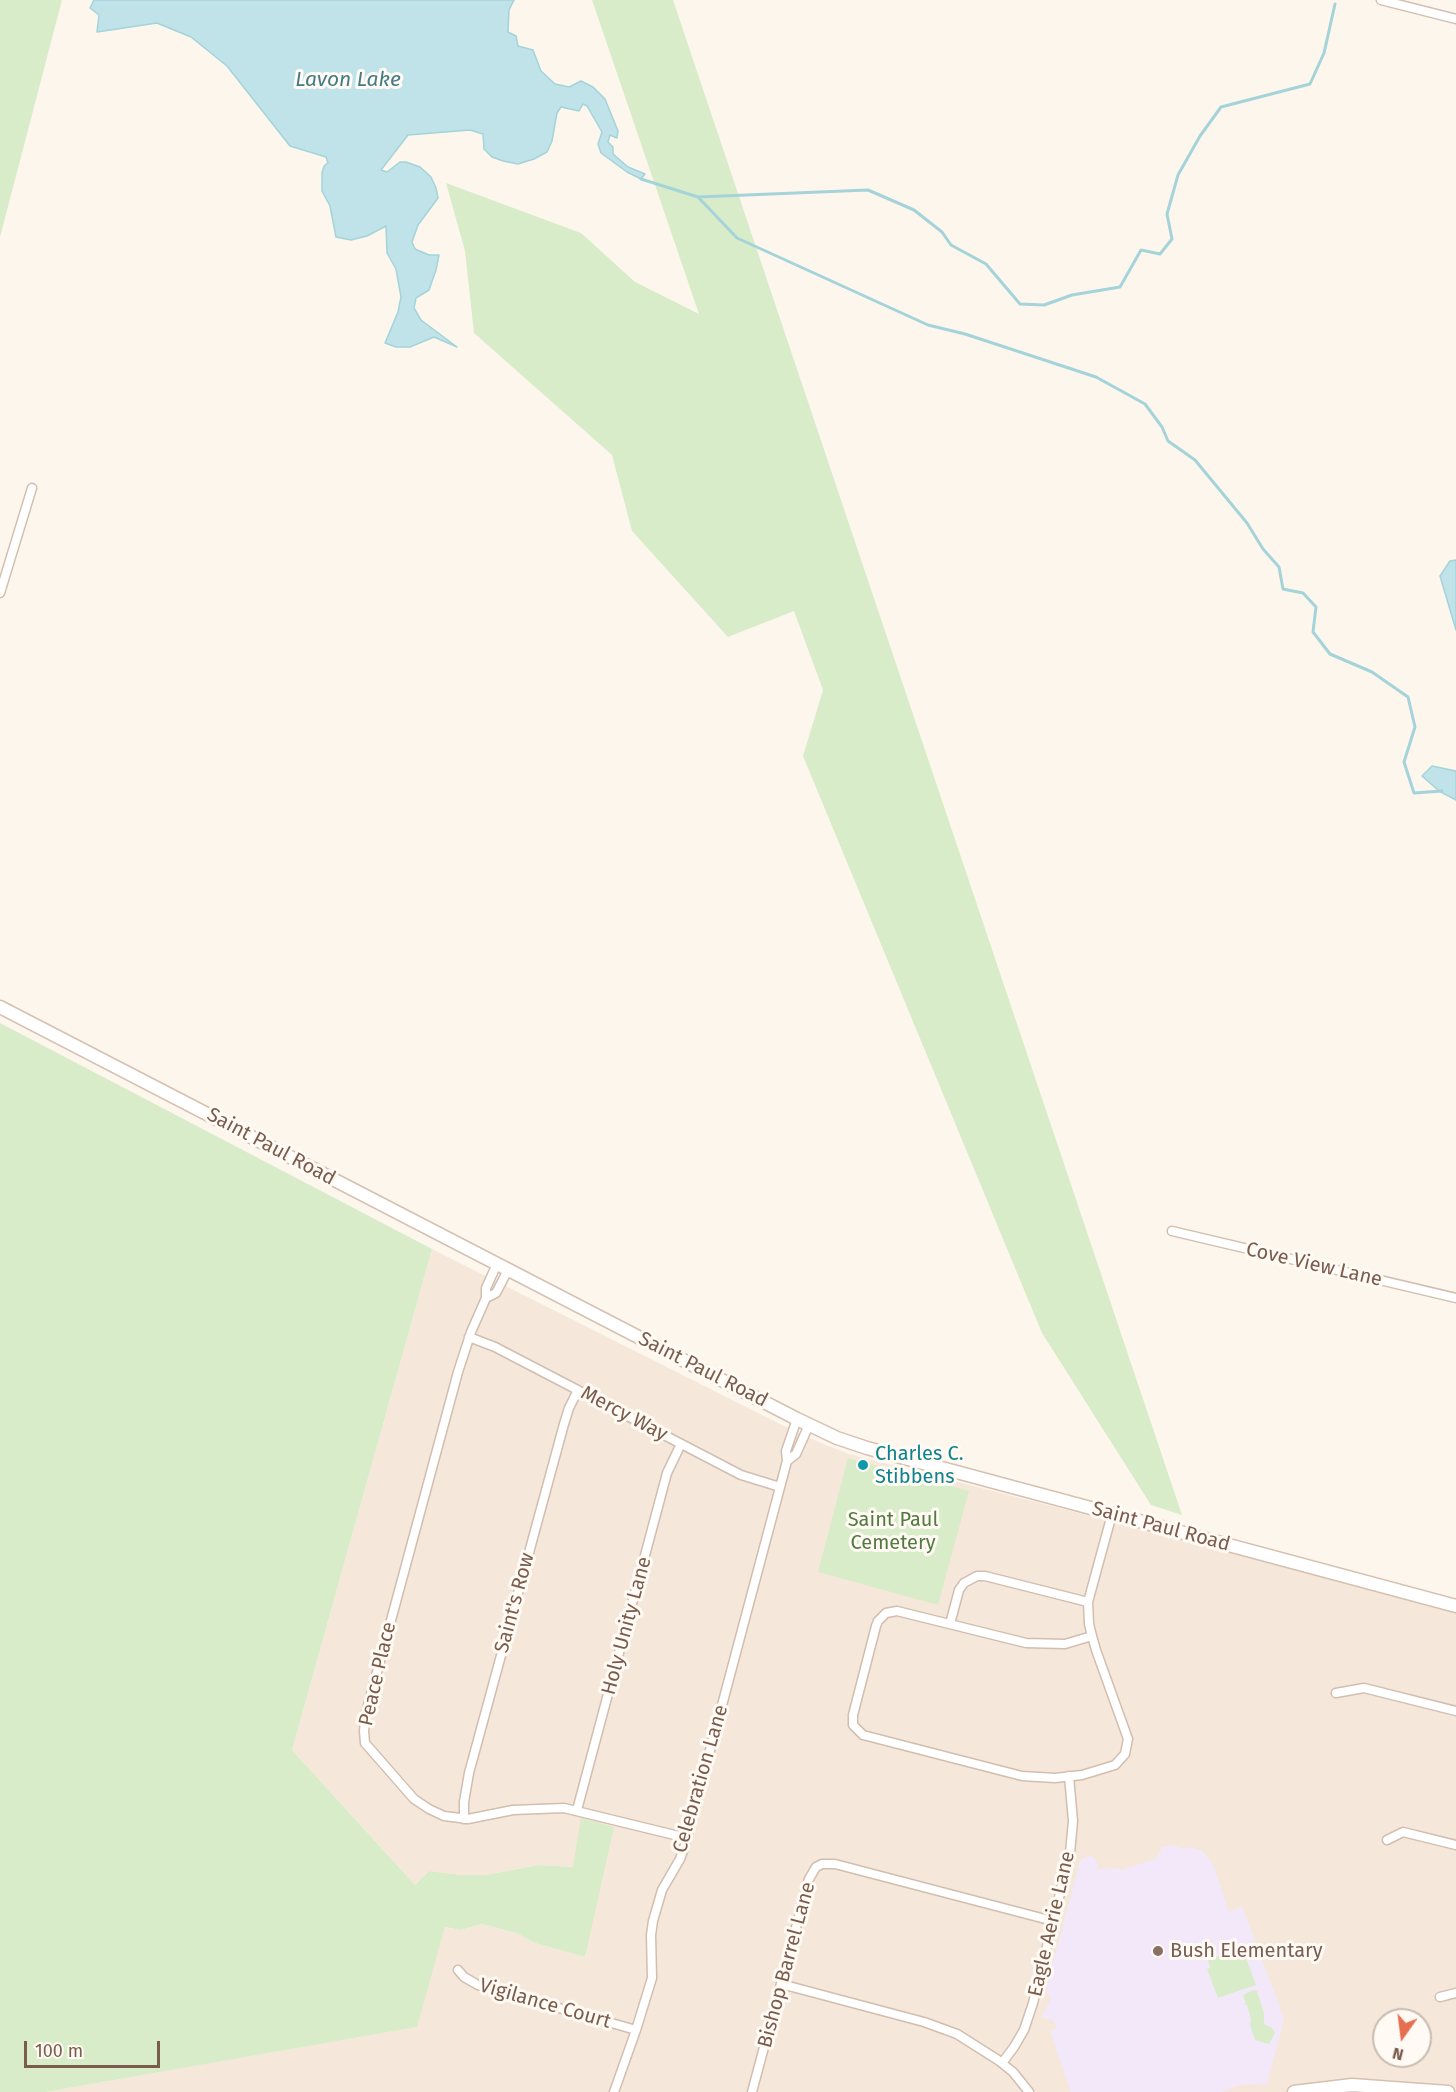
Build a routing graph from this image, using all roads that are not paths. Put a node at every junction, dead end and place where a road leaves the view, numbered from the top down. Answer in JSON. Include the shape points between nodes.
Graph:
{"nodes":[{"id":1,"x":1381,"y":0,"type":"edge"},
{"id":2,"x":1456,"y":19,"type":"edge"},
{"id":3,"x":32,"y":488,"type":"dead end"},
{"id":4,"x":0,"y":593,"type":"edge"},
{"id":5,"x":0,"y":1007,"type":"edge"},
{"id":6,"x":1172,"y":1231,"type":"dead end"},
{"id":7,"x":502,"y":1267,"type":"junction"},
{"id":8,"x":1456,"y":1298,"type":"edge"},
{"id":9,"x":469,"y":1337,"type":"junction"},
{"id":10,"x":578,"y":1390,"type":"junction"},
{"id":11,"x":796,"y":1419,"type":"junction"},
{"id":12,"x":809,"y":1425,"type":"junction"},
{"id":13,"x":681,"y":1444,"type":"junction"},
{"id":14,"x":787,"y":1461,"type":"junction"},
{"id":15,"x":780,"y":1487,"type":"junction"},
{"id":16,"x":1112,"y":1514,"type":"junction"},
{"id":17,"x":1088,"y":1602,"type":"junction"},
{"id":18,"x":1456,"y":1606,"type":"edge"},
{"id":19,"x":950,"y":1624,"type":"junction"},
{"id":20,"x":1092,"y":1636,"type":"junction"},
{"id":21,"x":1336,"y":1693,"type":"dead end"},
{"id":22,"x":1456,"y":1712,"type":"edge"},
{"id":23,"x":1069,"y":1776,"type":"junction"},
{"id":24,"x":578,"y":1810,"type":"junction"},
{"id":25,"x":464,"y":1819,"type":"junction"},
{"id":26,"x":687,"y":1838,"type":"junction"},
{"id":27,"x":1387,"y":1840,"type":"dead end"},
{"id":28,"x":1456,"y":1845,"type":"edge"},
{"id":29,"x":1053,"y":1921,"type":"junction"},
{"id":30,"x":458,"y":1970,"type":"dead end"},
{"id":31,"x":781,"y":1984,"type":"junction"},
{"id":32,"x":1456,"y":1993,"type":"edge"},
{"id":33,"x":1440,"y":1997,"type":"dead end"},
{"id":34,"x":636,"y":2030,"type":"junction"},
{"id":35,"x":1002,"y":2063,"type":"junction"},
{"id":36,"x":614,"y":2092,"type":"edge"},
{"id":37,"x":752,"y":2092,"type":"edge"},
{"id":38,"x":1029,"y":2092,"type":"edge"},
{"id":39,"x":1294,"y":2092,"type":"edge"},
{"id":40,"x":1448,"y":2092,"type":"edge"}],
"edges":[{"from":1,"to":2,"type":"street"},
{"from":3,"to":4,"type":"street"},
{"from":5,"to":7,"type":"street","name":"Saint Paul Road"},
{"from":6,"to":8,"type":"street","name":"Cove View Lane"},
{"from":7,"to":9,"type":"street","name":"Peace Place","via":[[496,1293],[486,1298]]},
{"from":7,"to":11,"type":"street","name":"Saint Paul Road"},
{"from":9,"to":10,"type":"street","name":"Mercy Way"},
{"from":9,"to":25,"type":"street","name":"Peace Place","via":[[366,1713],[363,1736],[368,1749],[414,1799],[434,1812]]},
{"from":10,"to":13,"type":"street","name":"Mercy Way"},
{"from":10,"to":25,"type":"street","name":"Saint's Row","via":[[566,1416],[469,1773]]},
{"from":11,"to":12,"type":"street","name":"Saint Paul Road"},
{"from":11,"to":14,"type":"street","name":"Celebration Lane","via":[[786,1451]]},
{"from":12,"to":14,"type":"street","name":"Celebration Lane","via":[[796,1454]]},
{"from":12,"to":16,"type":"street","name":"Saint Paul Road","via":[[867,1448]]},
{"from":13,"to":15,"type":"street","name":"Mercy Way","via":[[741,1475]]},
{"from":13,"to":24,"type":"street","name":"Holy Unity Lane","via":[[667,1473]]},
{"from":14,"to":15,"type":"street","name":"Celebration Lane"},
{"from":15,"to":26,"type":"street","name":"Celebration Lane"},
{"from":16,"to":17,"type":"street"},
{"from":16,"to":18,"type":"street","name":"Saint Paul Road"},
{"from":17,"to":19,"type":"street","via":[[977,1576],[959,1590]]},
{"from":17,"to":20,"type":"street"},
{"from":19,"to":20,"type":"street","via":[[1034,1644],[1065,1644]]},
{"from":19,"to":23,"type":"street","via":[[897,1611],[881,1616],[853,1715],[856,1729],[863,1735],[1022,1776]]},
{"from":20,"to":23,"type":"street","via":[[1128,1739],[1127,1747],[1115,1765]]},
{"from":21,"to":22,"type":"street","via":[[1364,1688]]},
{"from":23,"to":29,"type":"street","name":"Eagle Aerie Lane","via":[[1074,1821]]},
{"from":24,"to":25,"type":"street","name":"Peace Place","via":[[534,1808]]},
{"from":24,"to":26,"type":"street","name":"Peace Place"},
{"from":26,"to":34,"type":"street","name":"Celebration Lane","via":[[662,1890],[653,1921],[652,1978]]},
{"from":27,"to":28,"type":"street","via":[[1403,1832]]},
{"from":29,"to":31,"type":"street","name":"Bishop Barrel Lane","via":[[835,1864],[822,1864],[809,1879]]},
{"from":29,"to":35,"type":"street","name":"Eagle Aerie Lane","via":[[1024,2030]]},
{"from":30,"to":34,"type":"street","name":"Vigilance Court","via":[[478,1985]]},
{"from":31,"to":35,"type":"street","via":[[924,2022],[957,2034]]},
{"from":31,"to":37,"type":"street","name":"Bishop Barrel Lane"},
{"from":32,"to":33,"type":"street"},
{"from":34,"to":36,"type":"street","name":"Celebration Lane"},
{"from":35,"to":38,"type":"street"},
{"from":39,"to":40,"type":"street","via":[[1352,2085]]}]}
